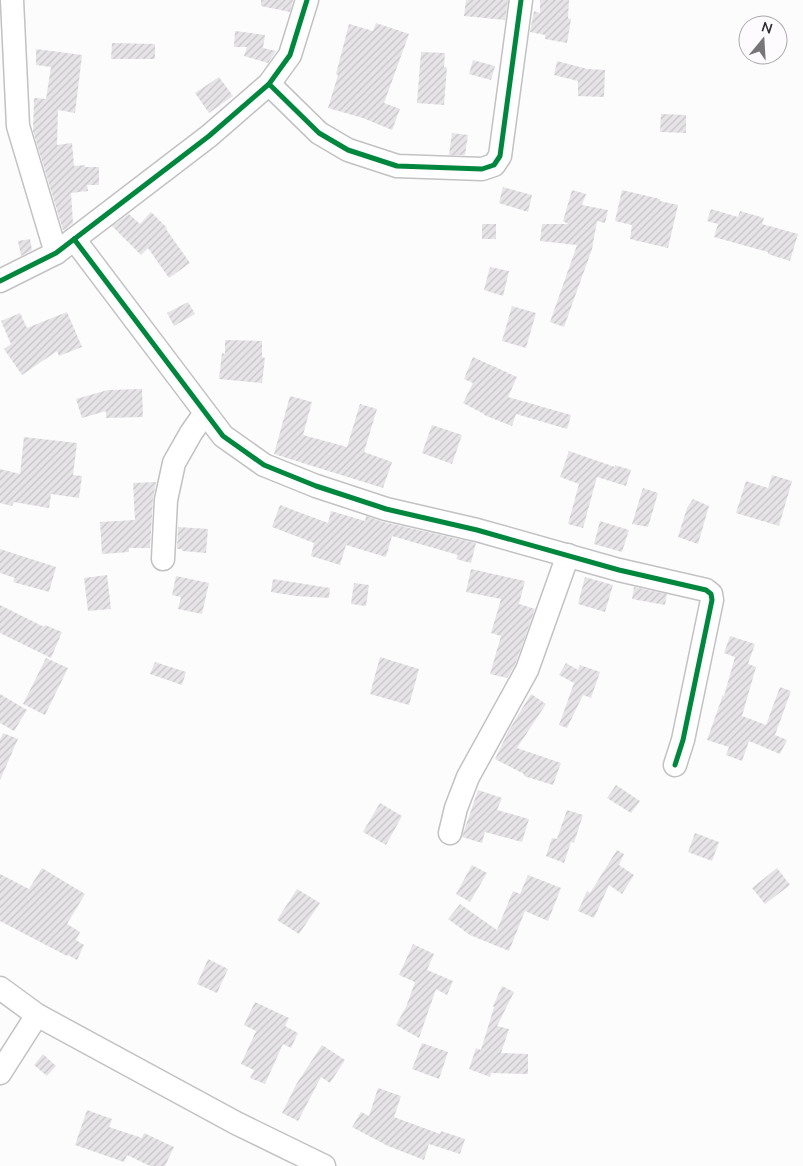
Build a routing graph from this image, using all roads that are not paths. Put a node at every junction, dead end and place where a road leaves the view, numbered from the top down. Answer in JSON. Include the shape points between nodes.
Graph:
{"nodes":[{"id":1,"x":12,"y":0,"type":"edge"},
{"id":2,"x":307,"y":0,"type":"edge"},
{"id":3,"x":521,"y":0,"type":"edge"},
{"id":4,"x":7,"y":58,"type":"edge"},
{"id":5,"x":269,"y":84,"type":"junction"},
{"id":6,"x":74,"y":239,"type":"junction"},
{"id":7,"x":56,"y":253,"type":"junction"},
{"id":8,"x":0,"y":281,"type":"edge"},
{"id":9,"x":205,"y":413,"type":"junction"},
{"id":10,"x":568,"y":555,"type":"junction"},
{"id":11,"x":163,"y":559,"type":"dead end"},
{"id":12,"x":675,"y":765,"type":"dead end"},
{"id":13,"x":450,"y":833,"type":"dead end"},
{"id":14,"x":0,"y":988,"type":"edge"},
{"id":15,"x":37,"y":1016,"type":"junction"},
{"id":16,"x":0,"y":1072,"type":"edge"},
{"id":17,"x":324,"y":1166,"type":"edge"}],
"edges":[{"from":1,"to":4,"type":"street"},
{"from":2,"to":5,"type":"street","via":[[290,55]]},
{"from":3,"to":5,"type":"street","via":[[500,156],[494,165],[482,169],[397,166],[348,150],[319,133]]},
{"from":4,"to":7,"type":"street","via":[[18,126]]},
{"from":5,"to":6,"type":"street","via":[[209,136]]},
{"from":6,"to":7,"type":"street"},
{"from":6,"to":9,"type":"street"},
{"from":7,"to":8,"type":"street"},
{"from":9,"to":10,"type":"street","via":[[223,436],[264,465],[316,486],[386,509]]},
{"from":9,"to":11,"type":"street","via":[[174,463],[166,500]]},
{"from":10,"to":12,"type":"street","via":[[706,590],[711,594],[683,740]]},
{"from":10,"to":13,"type":"street","via":[[527,670],[468,776]]},
{"from":14,"to":15,"type":"street"},
{"from":15,"to":16,"type":"street"},
{"from":15,"to":17,"type":"street","via":[[236,1123]]}]}
